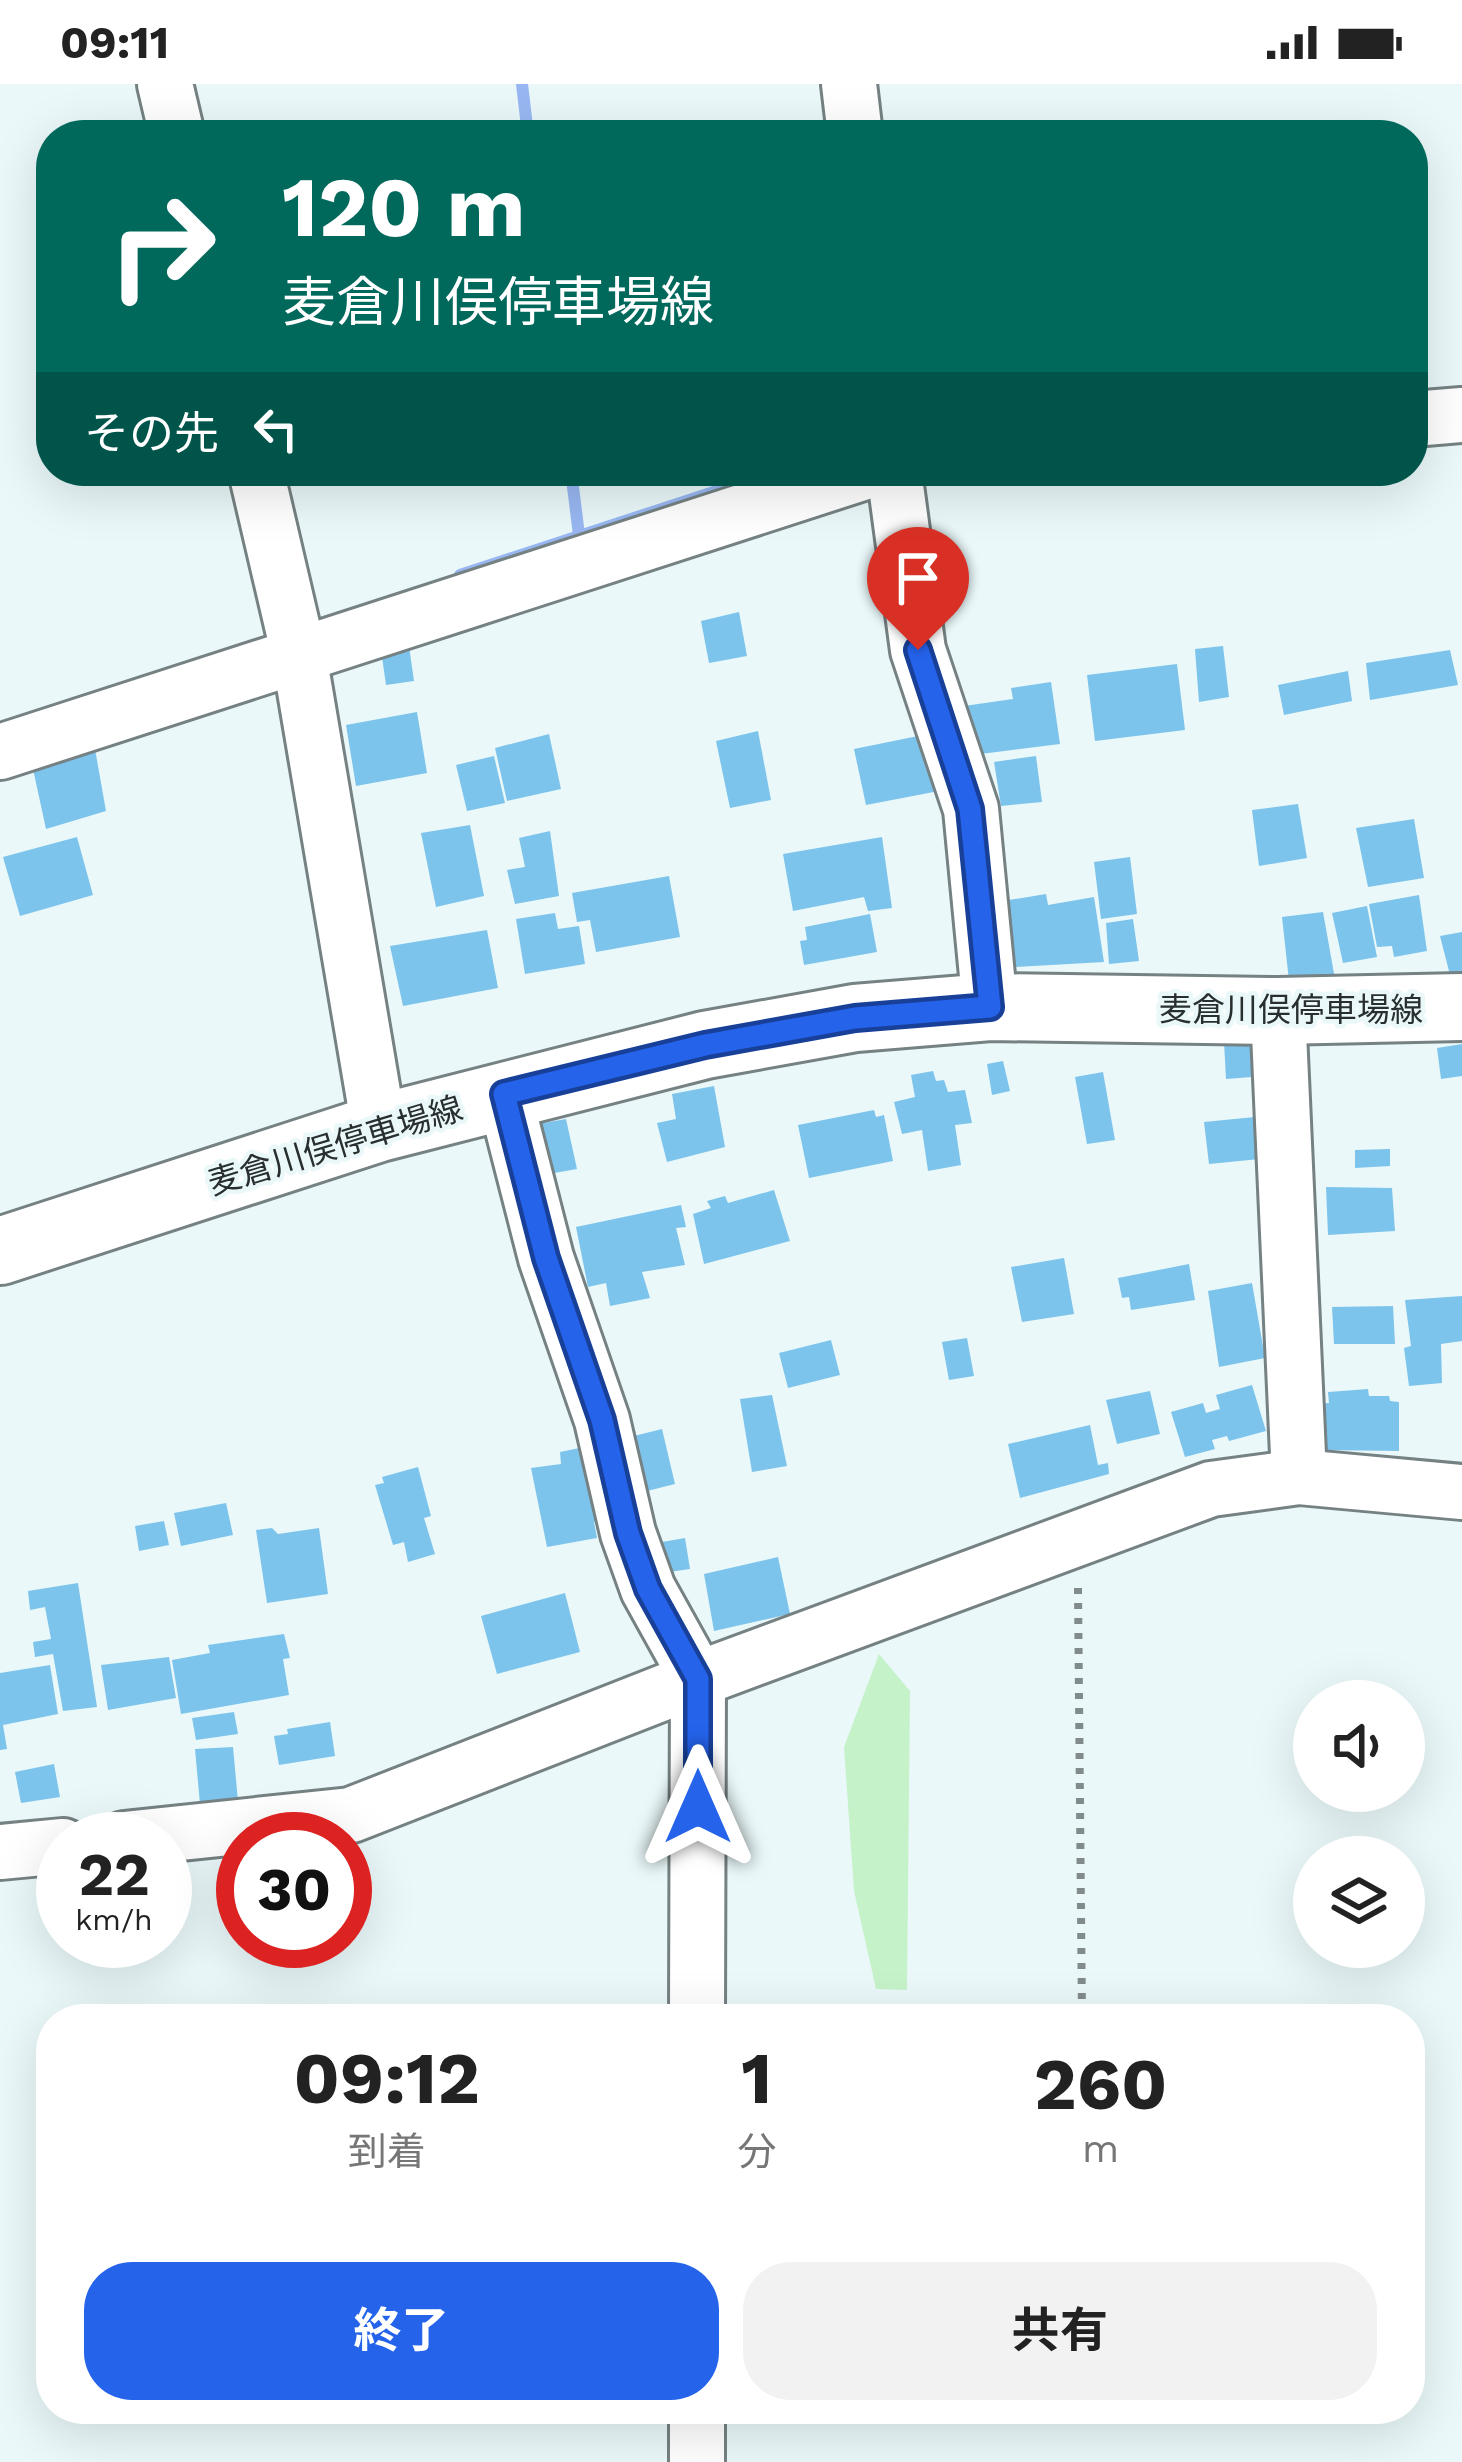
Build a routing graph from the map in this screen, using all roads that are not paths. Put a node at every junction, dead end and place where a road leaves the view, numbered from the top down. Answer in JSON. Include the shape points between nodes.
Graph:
{"nodes":[{"id":1,"x":165,"y":84,"type":"edge"},
{"id":2,"x":849,"y":84,"type":"edge"},
{"id":3,"x":173,"y":120,"type":"edge"},
{"id":4,"x":853,"y":120,"type":"edge"},
{"id":5,"x":1462,"y":415,"type":"edge"},
{"id":6,"x":1428,"y":418,"type":"edge"},
{"id":7,"x":260,"y":486,"type":"edge"},
{"id":8,"x":822,"y":486,"type":"edge"},
{"id":9,"x":895,"y":486,"type":"edge"},
{"id":10,"x":299,"y":655,"type":"junction"},
{"id":11,"x":0,"y":752,"type":"edge"},
{"id":12,"x":990,"y":1007,"type":"junction"},
{"id":13,"x":1462,"y":1007,"type":"edge"},
{"id":14,"x":1278,"y":1011,"type":"junction"},
{"id":15,"x":504,"y":1094,"type":"junction"},
{"id":16,"x":379,"y":1128,"type":"junction"},
{"id":17,"x":0,"y":1251,"type":"edge"},
{"id":18,"x":1299,"y":1477,"type":"junction"},
{"id":19,"x":1462,"y":1492,"type":"edge"},
{"id":20,"x":698,"y":1679,"type":"junction"},
{"id":21,"x":192,"y":1832,"type":"edge"},
{"id":22,"x":36,"y":1849,"type":"edge"},
{"id":23,"x":0,"y":1852,"type":"edge"},
{"id":24,"x":697,"y":2004,"type":"edge"},
{"id":25,"x":697,"y":2424,"type":"edge"},
{"id":26,"x":697,"y":2462,"type":"edge"}],
"edges":[{"from":1,"to":3,"type":"street"},
{"from":2,"to":4,"type":"street"},
{"from":5,"to":6,"type":"street"},
{"from":7,"to":10,"type":"street"},
{"from":8,"to":10,"type":"street"},
{"from":9,"to":12,"type":"street","via":[[918,650],[970,809]]},
{"from":10,"to":11,"type":"street"},
{"from":10,"to":16,"type":"street"},
{"from":12,"to":14,"type":"main road","name":"麦倉川俣停車場線"},
{"from":12,"to":15,"type":"main road","name":"麦倉川俣停車場線","via":[[705,1045]]},
{"from":13,"to":14,"type":"main road","name":"麦倉川俣停車場線"},
{"from":14,"to":18,"type":"street"},
{"from":15,"to":16,"type":"main road","name":"麦倉川俣停車場線"},
{"from":15,"to":20,"type":"street","via":[[628,1533],[648,1589]]},
{"from":16,"to":17,"type":"main road","name":"麦倉川俣停車場線"},
{"from":18,"to":19,"type":"street"},
{"from":18,"to":20,"type":"street","via":[[1211,1489]]},
{"from":20,"to":21,"type":"street","via":[[351,1815]]},
{"from":20,"to":24,"type":"street"},
{"from":22,"to":23,"type":"street"},
{"from":25,"to":26,"type":"street"}]}
